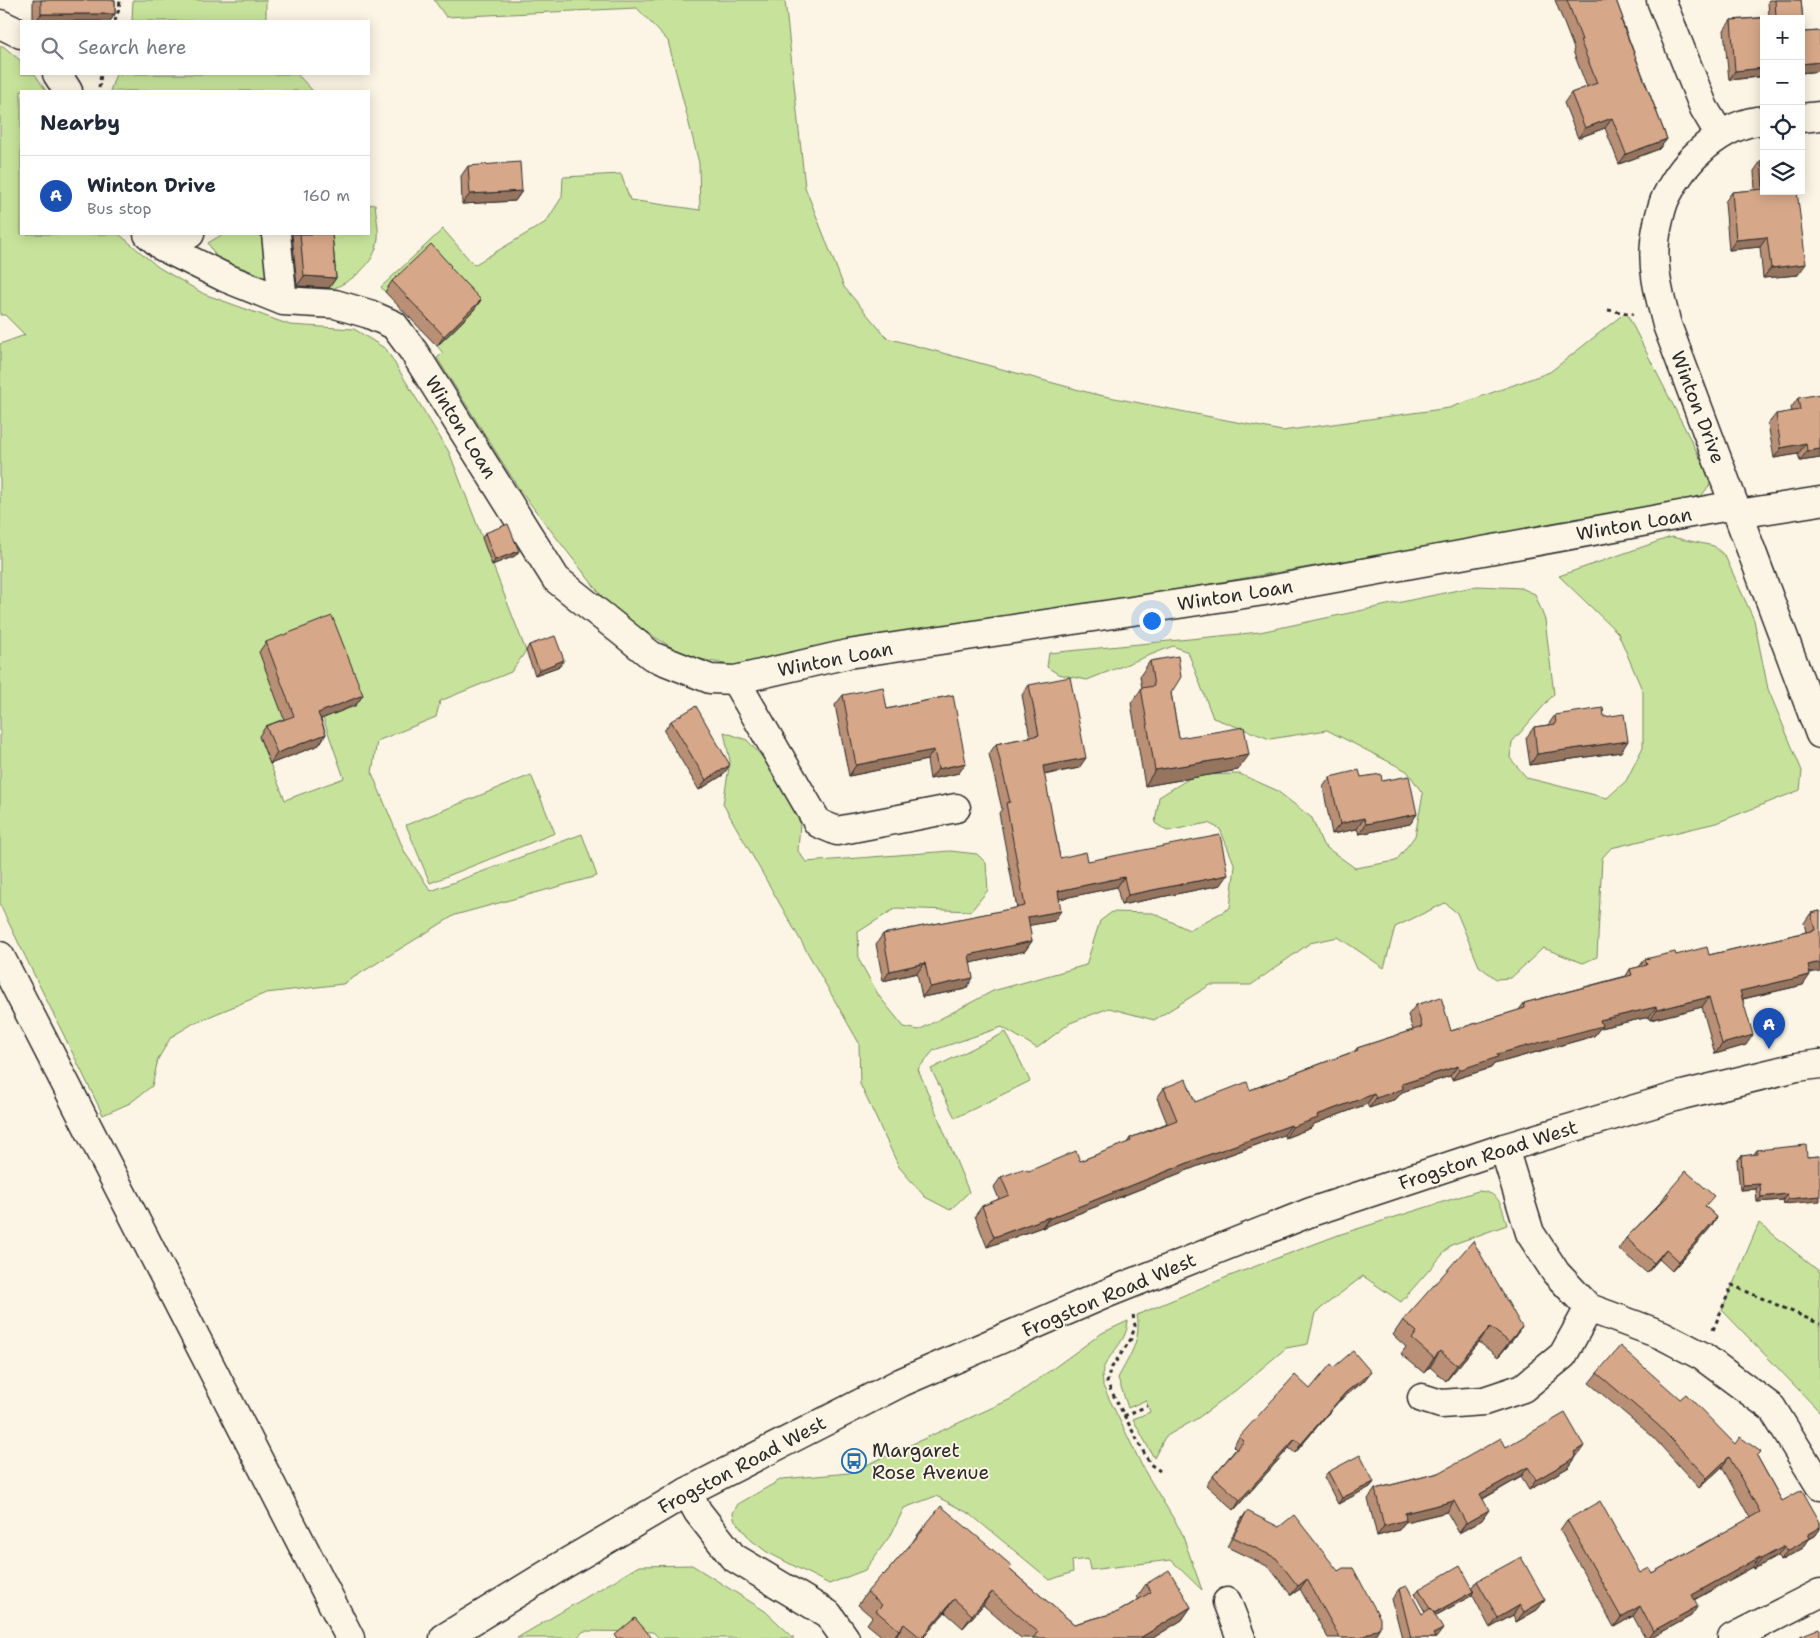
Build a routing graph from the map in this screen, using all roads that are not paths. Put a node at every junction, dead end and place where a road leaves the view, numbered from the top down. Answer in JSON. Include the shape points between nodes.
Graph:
{"nodes":[{"id":1,"x":1661,"y":0,"type":"edge"},
{"id":2,"x":0,"y":24,"type":"edge"},
{"id":3,"x":20,"y":34,"type":"edge"},
{"id":4,"x":58,"y":75,"type":"edge"},
{"id":5,"x":67,"y":90,"type":"edge"},
{"id":6,"x":1820,"y":116,"type":"edge"},
{"id":7,"x":1805,"y":118,"type":"edge"},
{"id":8,"x":1760,"y":120,"type":"edge"},
{"id":9,"x":1720,"y":135,"type":"junction"},
{"id":10,"x":184,"y":235,"type":"edge"},
{"id":11,"x":276,"y":235,"type":"edge"},
{"id":12,"x":156,"y":240,"type":"edge"},
{"id":13,"x":283,"y":301,"type":"junction"},
{"id":14,"x":1820,"y":501,"type":"edge"},
{"id":15,"x":1737,"y":509,"type":"junction"},
{"id":16,"x":723,"y":679,"type":"junction"},
{"id":17,"x":1820,"y":734,"type":"edge"},
{"id":18,"x":956,"y":808,"type":"dead end"},
{"id":19,"x":0,"y":956,"type":"edge"},
{"id":20,"x":1820,"y":1064,"type":"edge"},
{"id":21,"x":1504,"y":1148,"type":"junction"},
{"id":22,"x":1589,"y":1308,"type":"junction"},
{"id":23,"x":1422,"y":1398,"type":"dead end"},
{"id":24,"x":1820,"y":1486,"type":"edge"},
{"id":25,"x":687,"y":1492,"type":"junction"},
{"id":26,"x":1820,"y":1593,"type":"edge"},
{"id":27,"x":1227,"y":1602,"type":"dead end"},
{"id":28,"x":350,"y":1638,"type":"edge"},
{"id":29,"x":444,"y":1638,"type":"edge"},
{"id":30,"x":845,"y":1638,"type":"edge"},
{"id":31,"x":1241,"y":1638,"type":"edge"},
{"id":32,"x":1732,"y":1638,"type":"edge"}],
"edges":[{"from":1,"to":9,"type":"street","via":[[1704,108]]},
{"from":2,"to":3,"type":"street"},
{"from":4,"to":5,"type":"street"},
{"from":6,"to":7,"type":"street"},
{"from":8,"to":9,"type":"street","name":"Winton Drive"},
{"from":9,"to":15,"type":"street","name":"Winton Drive","via":[[1690,160],[1665,198],[1655,242],[1656,281],[1667,325]]},
{"from":10,"to":12,"type":"street"},
{"from":11,"to":13,"type":"street"},
{"from":12,"to":13,"type":"street","name":"Winton Loan","via":[[226,278]]},
{"from":13,"to":16,"type":"street","name":"Winton Loan","via":[[335,304],[394,325],[556,579],[652,656]]},
{"from":14,"to":15,"type":"street","name":"Winton Loan"},
{"from":15,"to":16,"type":"street","name":"Winton Loan","via":[[1264,591],[848,654]]},
{"from":15,"to":17,"type":"street","name":"Winton Drive"},
{"from":16,"to":18,"type":"street","via":[[818,823],[837,831]]},
{"from":19,"to":28,"type":"street"},
{"from":20,"to":21,"type":"street","name":"Frogston Road West","via":[[1682,1095]]},
{"from":21,"to":22,"type":"street","via":[[1530,1233],[1556,1273]]},
{"from":21,"to":25,"type":"street","name":"Frogston Road West","via":[[1312,1212],[1110,1292],[902,1382]]},
{"from":22,"to":23,"type":"street","via":[[1562,1355],[1523,1388],[1484,1401],[1441,1404]]},
{"from":22,"to":24,"type":"street","via":[[1662,1335],[1702,1356],[1772,1408]]},
{"from":25,"to":29,"type":"street","name":"Frogston Road West"},
{"from":25,"to":30,"type":"street","via":[[698,1512],[734,1557],[828,1614]]},
{"from":26,"to":32,"type":"street"},
{"from":27,"to":31,"type":"street"}]}
